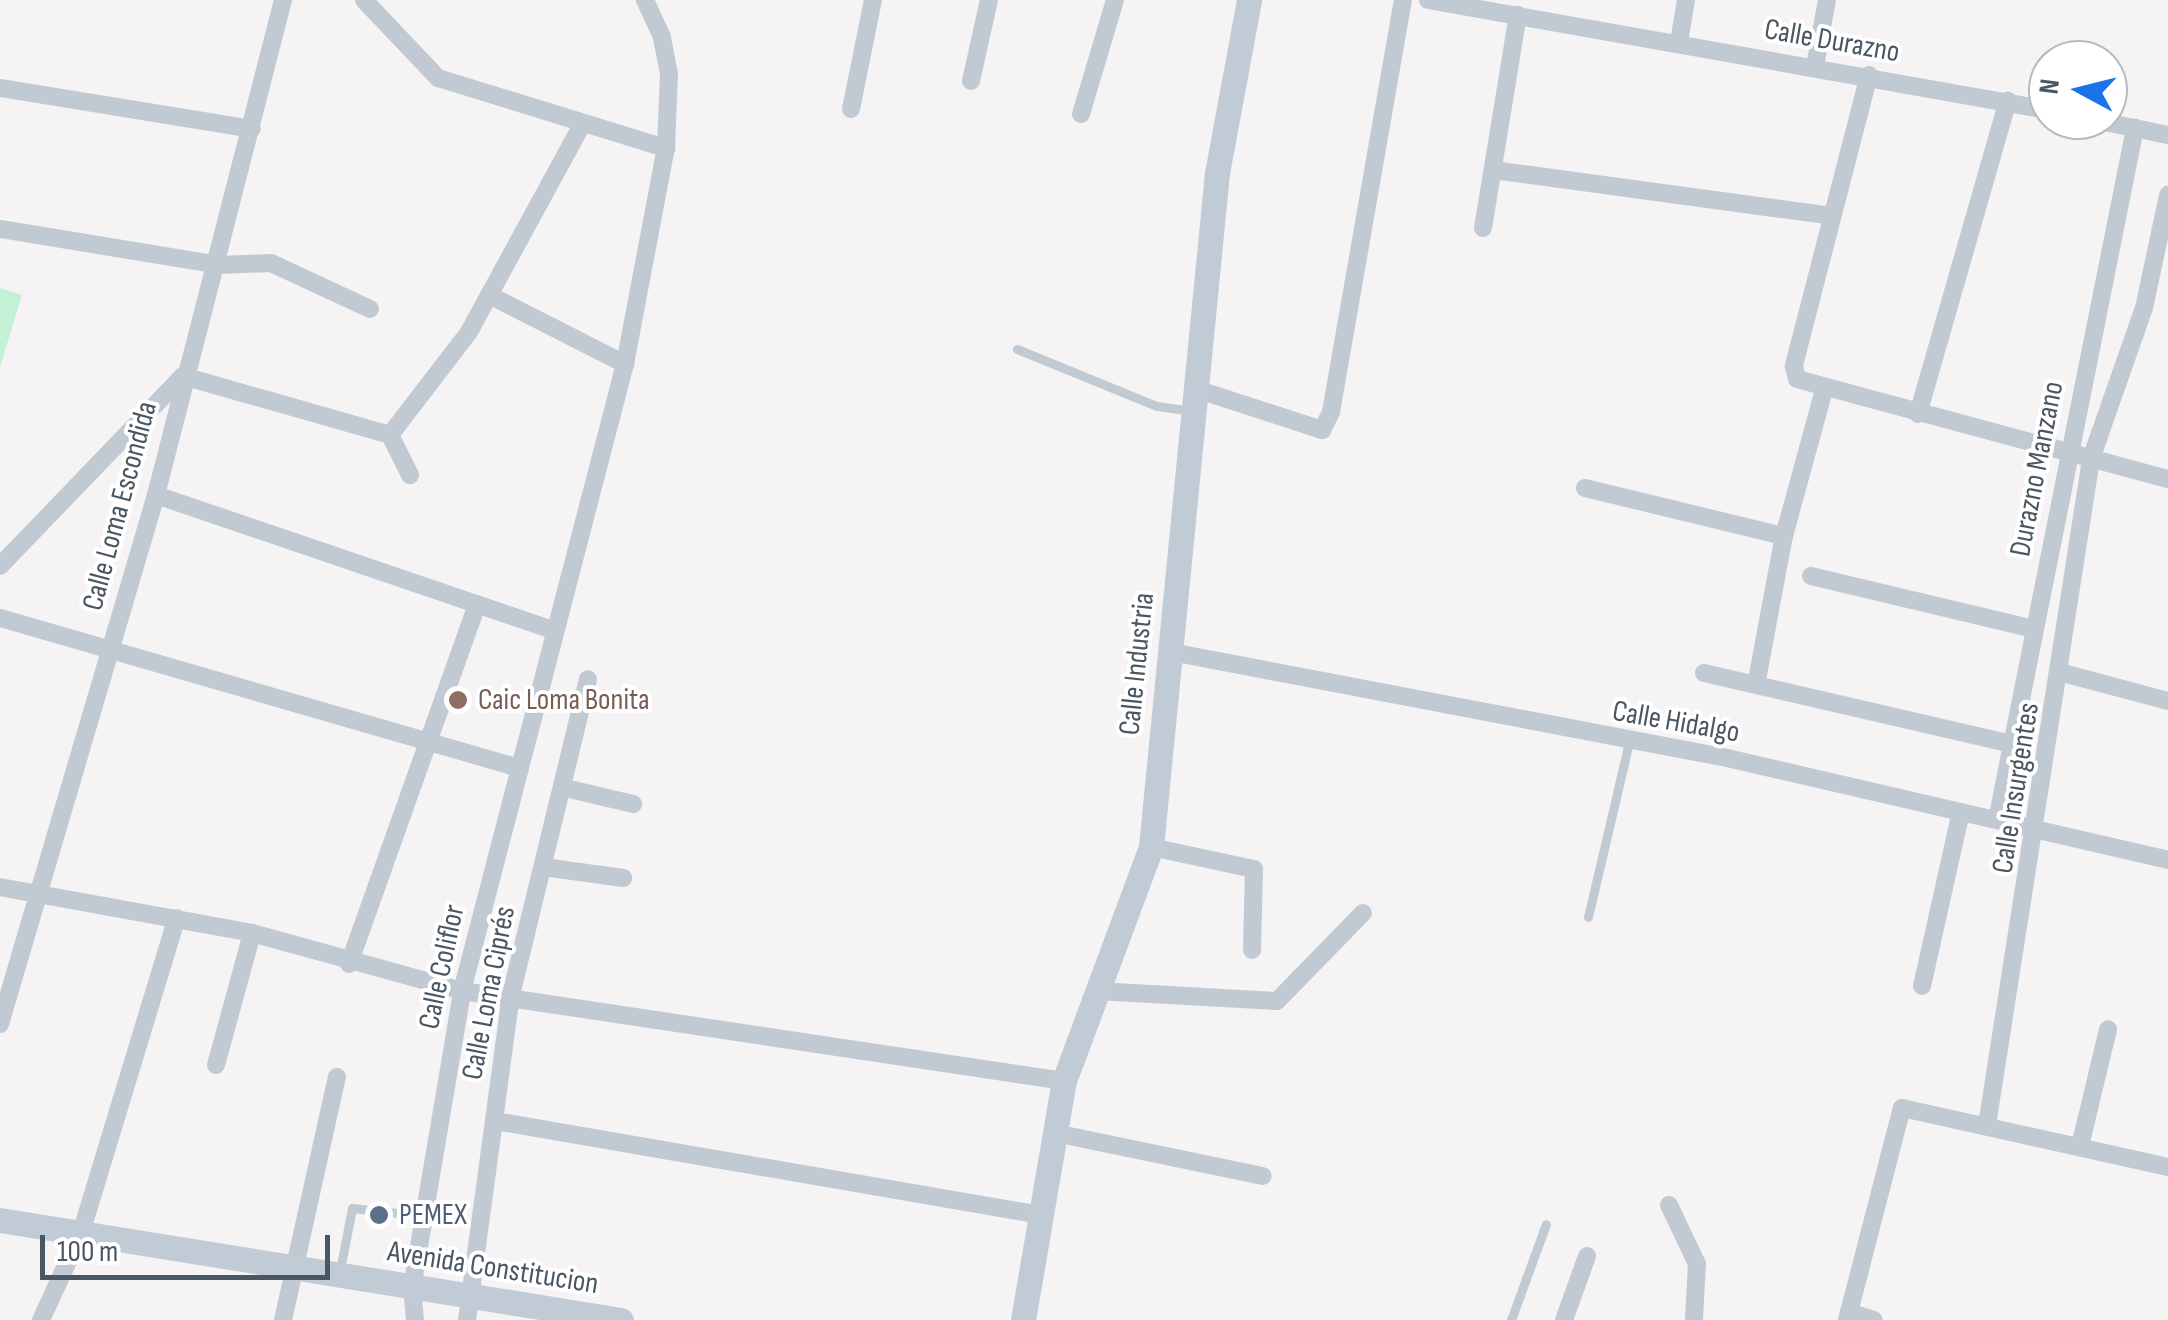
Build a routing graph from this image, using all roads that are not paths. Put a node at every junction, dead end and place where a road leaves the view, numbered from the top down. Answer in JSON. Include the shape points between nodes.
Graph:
{"nodes":[{"id":1,"x":284,"y":0,"type":"edge"},
{"id":2,"x":364,"y":0,"type":"edge"},
{"id":3,"x":645,"y":0,"type":"edge"},
{"id":4,"x":874,"y":0,"type":"edge"},
{"id":5,"x":989,"y":0,"type":"edge"},
{"id":6,"x":1116,"y":0,"type":"edge"},
{"id":7,"x":1249,"y":0,"type":"edge"},
{"id":8,"x":1404,"y":0,"type":"edge"},
{"id":9,"x":1428,"y":0,"type":"edge"},
{"id":10,"x":1546,"y":0,"type":"edge"},
{"id":11,"x":1686,"y":0,"type":"edge"},
{"id":12,"x":1827,"y":0,"type":"edge"},
{"id":13,"x":1518,"y":15,"type":"junction"},
{"id":14,"x":1542,"y":19,"type":"junction"},
{"id":15,"x":1679,"y":42,"type":"junction"},
{"id":16,"x":1815,"y":66,"type":"junction"},
{"id":17,"x":1869,"y":75,"type":"junction"},
{"id":18,"x":971,"y":81,"type":"dead end"},
{"id":19,"x":0,"y":88,"type":"edge"},
{"id":20,"x":2008,"y":101,"type":"junction"},
{"id":21,"x":2028,"y":106,"type":"edge"},
{"id":22,"x":851,"y":109,"type":"dead end"},
{"id":23,"x":1082,"y":114,"type":"dead end"},
{"id":24,"x":582,"y":124,"type":"junction"},
{"id":25,"x":2128,"y":127,"type":"edge"},
{"id":26,"x":2135,"y":128,"type":"junction"},
{"id":27,"x":252,"y":129,"type":"junction"},
{"id":28,"x":2168,"y":136,"type":"edge"},
{"id":29,"x":666,"y":148,"type":"junction"},
{"id":30,"x":1493,"y":170,"type":"junction"},
{"id":31,"x":2168,"y":198,"type":"edge"},
{"id":32,"x":1832,"y":216,"type":"junction"},
{"id":33,"x":1484,"y":228,"type":"dead end"},
{"id":34,"x":0,"y":229,"type":"edge"},
{"id":35,"x":219,"y":264,"type":"junction"},
{"id":36,"x":489,"y":295,"type":"junction"},
{"id":37,"x":370,"y":309,"type":"dead end"},
{"id":38,"x":1017,"y":349,"type":"dead end"},
{"id":39,"x":625,"y":364,"type":"junction"},
{"id":40,"x":183,"y":376,"type":"junction"},
{"id":41,"x":1824,"y":390,"type":"junction"},
{"id":42,"x":1195,"y":400,"type":"junction"},
{"id":43,"x":1918,"y":414,"type":"junction"},
{"id":44,"x":390,"y":435,"type":"junction"},
{"id":45,"x":2068,"y":452,"type":"junction"},
{"id":46,"x":2091,"y":459,"type":"junction"},
{"id":47,"x":410,"y":475,"type":"dead end"},
{"id":48,"x":2168,"y":479,"type":"edge"},
{"id":49,"x":1585,"y":488,"type":"dead end"},
{"id":50,"x":156,"y":495,"type":"junction"},
{"id":51,"x":1784,"y":536,"type":"junction"},
{"id":52,"x":0,"y":566,"type":"edge"},
{"id":53,"x":1810,"y":576,"type":"dead end"},
{"id":54,"x":477,"y":604,"type":"junction"},
{"id":55,"x":0,"y":618,"type":"edge"},
{"id":56,"x":2034,"y":628,"type":"junction"},
{"id":57,"x":554,"y":630,"type":"junction"},
{"id":58,"x":1171,"y":652,"type":"junction"},
{"id":59,"x":108,"y":653,"type":"junction"},
{"id":60,"x":2063,"y":673,"type":"junction"},
{"id":61,"x":1704,"y":674,"type":"dead end"},
{"id":62,"x":588,"y":680,"type":"dead end"},
{"id":63,"x":1756,"y":685,"type":"junction"},
{"id":64,"x":2168,"y":701,"type":"edge"},
{"id":65,"x":1629,"y":742,"type":"junction"},
{"id":66,"x":2012,"y":744,"type":"junction"},
{"id":67,"x":431,"y":747,"type":"junction"},
{"id":68,"x":516,"y":768,"type":"junction"},
{"id":69,"x":564,"y":788,"type":"junction"},
{"id":70,"x":634,"y":804,"type":"dead end"},
{"id":71,"x":1962,"y":812,"type":"junction"},
{"id":72,"x":1997,"y":820,"type":"junction"},
{"id":73,"x":2036,"y":830,"type":"junction"},
{"id":74,"x":1151,"y":847,"type":"junction"},
{"id":75,"x":2168,"y":860,"type":"edge"},
{"id":76,"x":542,"y":867,"type":"junction"},
{"id":77,"x":623,"y":878,"type":"dead end"},
{"id":78,"x":0,"y":887,"type":"edge"},
{"id":79,"x":38,"y":894,"type":"junction"},
{"id":80,"x":1363,"y":913,"type":"dead end"},
{"id":81,"x":1588,"y":917,"type":"dead end"},
{"id":82,"x":176,"y":918,"type":"junction"},
{"id":83,"x":252,"y":933,"type":"junction"},
{"id":84,"x":1252,"y":950,"type":"dead end"},
{"id":85,"x":349,"y":964,"type":"junction"},
{"id":86,"x":1922,"y":986,"type":"dead end"},
{"id":87,"x":462,"y":991,"type":"junction"},
{"id":88,"x":1097,"y":991,"type":"junction"},
{"id":89,"x":510,"y":995,"type":"junction"},
{"id":90,"x":0,"y":1024,"type":"edge"},
{"id":91,"x":2108,"y":1029,"type":"dead end"},
{"id":92,"x":216,"y":1065,"type":"dead end"},
{"id":93,"x":337,"y":1077,"type":"dead end"},
{"id":94,"x":1064,"y":1081,"type":"junction"},
{"id":95,"x":495,"y":1121,"type":"junction"},
{"id":96,"x":1988,"y":1124,"type":"junction"},
{"id":97,"x":1055,"y":1133,"type":"junction"},
{"id":98,"x":2080,"y":1146,"type":"junction"},
{"id":99,"x":2168,"y":1167,"type":"edge"},
{"id":100,"x":1263,"y":1176,"type":"dead end"},
{"id":101,"x":1670,"y":1205,"type":"dead end"},
{"id":102,"x":1042,"y":1215,"type":"junction"},
{"id":103,"x":424,"y":1216,"type":"junction"},
{"id":104,"x":0,"y":1220,"type":"edge"},
{"id":105,"x":1546,"y":1224,"type":"dead end"},
{"id":106,"x":81,"y":1233,"type":"junction"},
{"id":107,"x":1587,"y":1256,"type":"dead end"},
{"id":108,"x":289,"y":1271,"type":"junction"},
{"id":109,"x":338,"y":1278,"type":"junction"},
{"id":110,"x":412,"y":1288,"type":"junction"},
{"id":111,"x":468,"y":1309,"type":"edge"},
{"id":112,"x":1848,"y":1316,"type":"edge"},
{"id":113,"x":41,"y":1320,"type":"edge"},
{"id":114,"x":283,"y":1320,"type":"edge"},
{"id":115,"x":415,"y":1320,"type":"edge"},
{"id":116,"x":621,"y":1320,"type":"edge"},
{"id":117,"x":1024,"y":1320,"type":"edge"},
{"id":118,"x":1511,"y":1320,"type":"edge"},
{"id":119,"x":1564,"y":1320,"type":"edge"},
{"id":120,"x":1694,"y":1320,"type":"edge"},
{"id":121,"x":1874,"y":1320,"type":"edge"}],
"edges":[{"from":1,"to":27,"type":"street","name":"Calle Loma Escondida"},
{"from":2,"to":24,"type":"street","via":[[438,78]]},
{"from":3,"to":29,"type":"street","via":[[669,74]]},
{"from":4,"to":22,"type":"street"},
{"from":5,"to":18,"type":"street"},
{"from":6,"to":23,"type":"street"},
{"from":7,"to":42,"type":"street","name":"Calle Industria","via":[[1218,173]]},
{"from":8,"to":42,"type":"street","via":[[1331,412],[1322,430]]},
{"from":9,"to":13,"type":"street","name":"Calle Durazno"},
{"from":10,"to":14,"type":"street"},
{"from":11,"to":15,"type":"street"},
{"from":12,"to":16,"type":"street"},
{"from":13,"to":14,"type":"street","name":"Calle Durazno"},
{"from":13,"to":30,"type":"street"},
{"from":14,"to":15,"type":"street","name":"Calle Durazno"},
{"from":15,"to":16,"type":"street","name":"Calle Durazno"},
{"from":16,"to":17,"type":"street","name":"Calle Durazno"},
{"from":17,"to":20,"type":"street","name":"Calle Durazno"},
{"from":17,"to":32,"type":"street"},
{"from":19,"to":27,"type":"street"},
{"from":20,"to":21,"type":"street","name":"Calle Durazno"},
{"from":20,"to":43,"type":"street"},
{"from":24,"to":29,"type":"street"},
{"from":24,"to":36,"type":"street"},
{"from":25,"to":26,"type":"street"},
{"from":26,"to":28,"type":"street"},
{"from":26,"to":45,"type":"street","name":"Durazno Manzano"},
{"from":27,"to":35,"type":"street","name":"Calle Loma Escondida"},
{"from":29,"to":39,"type":"street"},
{"from":30,"to":32,"type":"street"},
{"from":30,"to":33,"type":"street"},
{"from":31,"to":46,"type":"street","name":"Calle Insurgentes","via":[[2144,308]]},
{"from":32,"to":41,"type":"street","via":[[1794,366],[1797,379]]},
{"from":34,"to":35,"type":"street"},
{"from":35,"to":37,"type":"street","via":[[290,268]]},
{"from":35,"to":40,"type":"street","name":"Calle Loma Escondida"},
{"from":36,"to":39,"type":"street"},
{"from":36,"to":44,"type":"street"},
{"from":38,"to":42,"type":"lane","via":[[1157,406]]},
{"from":39,"to":57,"type":"street"},
{"from":40,"to":44,"type":"street"},
{"from":40,"to":50,"type":"street","name":"Calle Loma Escondida"},
{"from":40,"to":52,"type":"street"},
{"from":41,"to":43,"type":"street"},
{"from":41,"to":51,"type":"street"},
{"from":42,"to":58,"type":"street","name":"Calle Industria"},
{"from":43,"to":45,"type":"street"},
{"from":44,"to":47,"type":"street"},
{"from":45,"to":46,"type":"street"},
{"from":45,"to":56,"type":"street","name":"Durazno Manzano"},
{"from":46,"to":48,"type":"street"},
{"from":46,"to":60,"type":"street","name":"Calle Insurgentes"},
{"from":49,"to":51,"type":"street"},
{"from":50,"to":54,"type":"street"},
{"from":50,"to":59,"type":"street","name":"Calle Loma Escondida"},
{"from":51,"to":63,"type":"street"},
{"from":53,"to":56,"type":"street"},
{"from":54,"to":57,"type":"street"},
{"from":54,"to":67,"type":"street"},
{"from":55,"to":59,"type":"street"},
{"from":56,"to":66,"type":"street","name":"Durazno Manzano"},
{"from":57,"to":68,"type":"street","name":"Calle Coliflor"},
{"from":58,"to":65,"type":"street","name":"Calle Hidalgo"},
{"from":58,"to":74,"type":"street","name":"Calle Industria"},
{"from":59,"to":67,"type":"street"},
{"from":59,"to":79,"type":"street","name":"Calle Loma Escondida"},
{"from":60,"to":64,"type":"street"},
{"from":60,"to":73,"type":"street","name":"Calle Insurgentes"},
{"from":61,"to":63,"type":"street"},
{"from":62,"to":69,"type":"street","name":"Calle Loma Ciprés"},
{"from":63,"to":66,"type":"street"},
{"from":65,"to":71,"type":"street","name":"Calle Hidalgo"},
{"from":65,"to":81,"type":"lane"},
{"from":66,"to":72,"type":"street","name":"Durazno Manzano"},
{"from":67,"to":68,"type":"street"},
{"from":67,"to":85,"type":"street"},
{"from":68,"to":87,"type":"street","name":"Calle Coliflor"},
{"from":69,"to":70,"type":"street"},
{"from":69,"to":76,"type":"street","name":"Calle Loma Ciprés"},
{"from":71,"to":72,"type":"street","name":"Calle Hidalgo"},
{"from":71,"to":86,"type":"street"},
{"from":72,"to":73,"type":"street","name":"Calle Hidalgo"},
{"from":73,"to":75,"type":"street","name":"Calle Hidalgo"},
{"from":73,"to":96,"type":"street","name":"Calle Insurgentes"},
{"from":74,"to":84,"type":"street","via":[[1254,869]]},
{"from":74,"to":88,"type":"street","name":"Calle Industria"},
{"from":76,"to":77,"type":"street"},
{"from":76,"to":89,"type":"street","name":"Calle Loma Ciprés"},
{"from":78,"to":79,"type":"street"},
{"from":79,"to":82,"type":"street"},
{"from":79,"to":90,"type":"street","name":"Calle Loma Escondida"},
{"from":80,"to":88,"type":"street","via":[[1277,1002]]},
{"from":82,"to":83,"type":"street"},
{"from":82,"to":106,"type":"street"},
{"from":83,"to":85,"type":"street"},
{"from":83,"to":92,"type":"street"},
{"from":85,"to":87,"type":"street"},
{"from":87,"to":89,"type":"street"},
{"from":87,"to":103,"type":"street","name":"Calle Coliflor"},
{"from":88,"to":94,"type":"street","name":"Calle Industria"},
{"from":89,"to":94,"type":"street"},
{"from":89,"to":95,"type":"street","name":"Calle Loma Ciprés"},
{"from":91,"to":98,"type":"street"},
{"from":93,"to":108,"type":"street"},
{"from":94,"to":97,"type":"street","name":"Calle Industria"},
{"from":95,"to":102,"type":"street"},
{"from":95,"to":111,"type":"street","name":"Calle Loma Ciprés"},
{"from":96,"to":98,"type":"street"},
{"from":96,"to":112,"type":"street","via":[[1902,1108]]},
{"from":97,"to":100,"type":"street"},
{"from":97,"to":102,"type":"street","name":"Calle Industria"},
{"from":98,"to":99,"type":"street"},
{"from":101,"to":120,"type":"street","via":[[1697,1264]]},
{"from":102,"to":117,"type":"street","name":"Calle Industria"},
{"from":103,"to":109,"type":"lane","via":[[352,1208]]},
{"from":103,"to":110,"type":"street","name":"Calle Coliflor"},
{"from":104,"to":106,"type":"street","name":"Avenida Constitucion"},
{"from":105,"to":118,"type":"lane"},
{"from":106,"to":108,"type":"street","name":"Avenida Constitucion"},
{"from":106,"to":113,"type":"street"},
{"from":107,"to":119,"type":"street"},
{"from":108,"to":109,"type":"street","name":"Avenida Constitucion"},
{"from":108,"to":114,"type":"street"},
{"from":109,"to":110,"type":"street","name":"Avenida Constitucion"},
{"from":110,"to":111,"type":"street","name":"Avenida Constitucion"},
{"from":110,"to":115,"type":"street","name":"Calle Coliflor"},
{"from":111,"to":116,"type":"street","name":"Avenida Constitucion"},
{"from":112,"to":121,"type":"street"}]}
